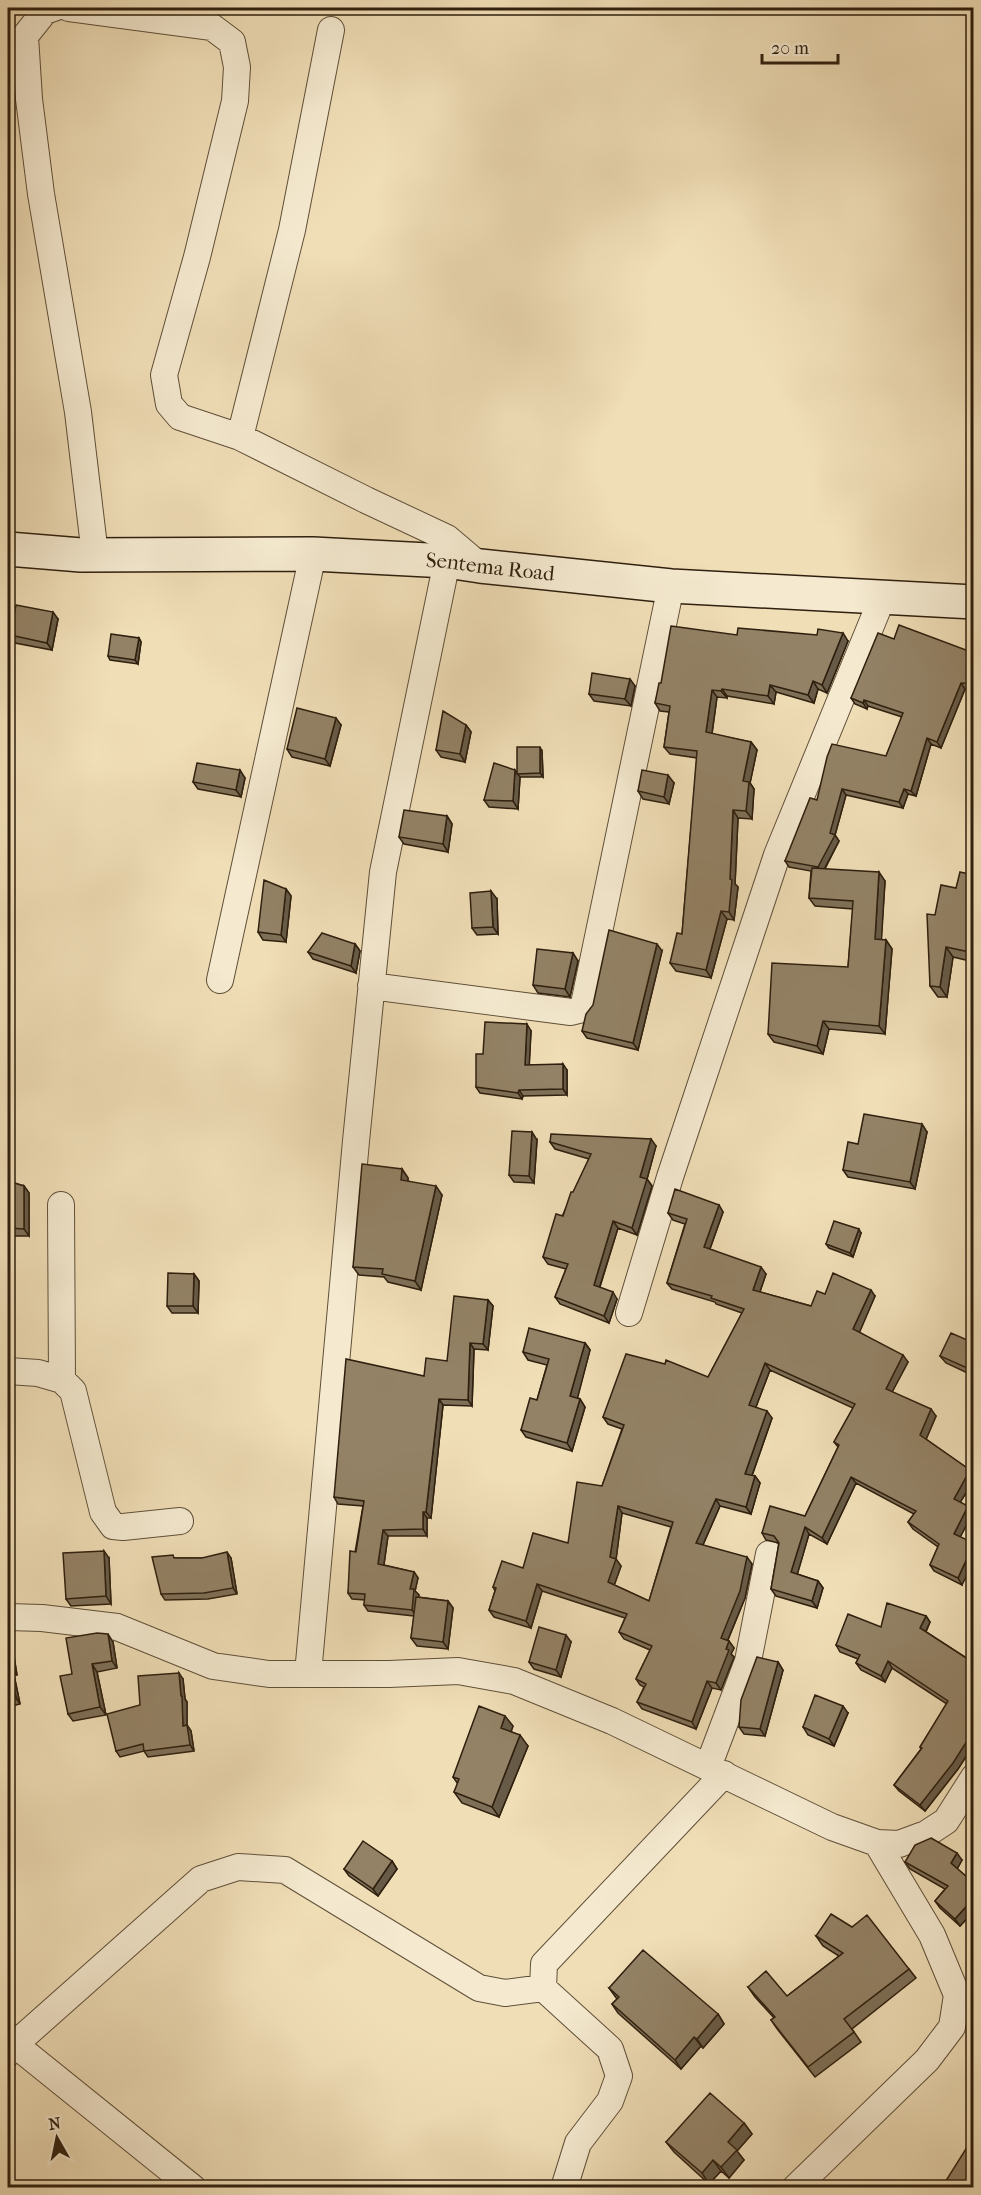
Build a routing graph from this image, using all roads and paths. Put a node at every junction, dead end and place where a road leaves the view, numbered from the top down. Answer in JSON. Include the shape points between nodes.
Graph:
{"nodes":[{"id":1,"x":54,"y":8,"type":"edge"},
{"id":2,"x":69,"y":8,"type":"edge"},
{"id":3,"x":331,"y":30,"type":"dead end"},
{"id":4,"x":240,"y":437,"type":"junction"},
{"id":5,"x":8,"y":549,"type":"edge"},
{"id":6,"x":313,"y":554,"type":"junction"},
{"id":7,"x":95,"y":555,"type":"junction"},
{"id":8,"x":447,"y":561,"type":"junction"},
{"id":9,"x":480,"y":566,"type":"junction"},
{"id":10,"x":671,"y":586,"type":"junction"},
{"id":11,"x":883,"y":596,"type":"junction"},
{"id":12,"x":974,"y":602,"type":"edge"},
{"id":13,"x":220,"y":980,"type":"dead end"},
{"id":14,"x":371,"y":986,"type":"junction"},
{"id":15,"x":61,"y":1205,"type":"dead end"},
{"id":16,"x":629,"y":1313,"type":"dead end"},
{"id":17,"x":8,"y":1371,"type":"edge"},
{"id":18,"x":62,"y":1380,"type":"junction"},
{"id":19,"x":180,"y":1521,"type":"dead end"},
{"id":20,"x":769,"y":1554,"type":"dead end"},
{"id":21,"x":8,"y":1617,"type":"edge"},
{"id":22,"x":308,"y":1674,"type":"junction"},
{"id":23,"x":716,"y":1771,"type":"junction"},
{"id":24,"x":974,"y":1777,"type":"edge"},
{"id":25,"x":877,"y":1843,"type":"junction"},
{"id":26,"x":543,"y":1988,"type":"junction"},
{"id":27,"x":10,"y":2046,"type":"edge"},
{"id":28,"x":193,"y":2187,"type":"edge"},
{"id":29,"x":564,"y":2187,"type":"edge"},
{"id":30,"x":795,"y":2187,"type":"edge"}],
"edges":[{"from":1,"to":7,"type":"street","via":[[45,11],[25,36],[29,99],[44,217],[78,412]]},
{"from":2,"to":4,"type":"street","via":[[212,27],[232,42],[237,67],[235,101],[164,375],[169,404],[180,417]]},
{"from":3,"to":4,"type":"street","via":[[292,230]]},
{"from":4,"to":9,"type":"street","via":[[447,538]]},
{"from":5,"to":7,"type":"main road","name":"Sentema Road"},
{"from":6,"to":7,"type":"main road","name":"Sentema Road"},
{"from":6,"to":8,"type":"main road","name":"Sentema Road"},
{"from":6,"to":13,"type":"street"},
{"from":8,"to":9,"type":"main road","name":"Sentema Road"},
{"from":8,"to":14,"type":"street","via":[[383,872]]},
{"from":9,"to":10,"type":"main road","name":"Sentema Road"},
{"from":10,"to":11,"type":"main road","name":"Sentema Road"},
{"from":10,"to":14,"type":"street","via":[[583,1009],[571,1012]]},
{"from":11,"to":12,"type":"main road","name":"Sentema Road"},
{"from":11,"to":16,"type":"street","via":[[777,855],[673,1166]]},
{"from":14,"to":22,"type":"street"},
{"from":15,"to":18,"type":"street"},
{"from":17,"to":18,"type":"street"},
{"from":18,"to":19,"type":"street","via":[[73,1391],[102,1512],[112,1526]]},
{"from":20,"to":23,"type":"street","via":[[748,1661]]},
{"from":21,"to":22,"type":"street","via":[[117,1628],[213,1666],[269,1674]]},
{"from":22,"to":23,"type":"street","via":[[458,1671],[514,1681],[612,1720]]},
{"from":23,"to":25,"type":"street","via":[[832,1827]]},
{"from":23,"to":26,"type":"street","via":[[544,1964]]},
{"from":24,"to":25,"type":"street","via":[[946,1821],[899,1844]]},
{"from":25,"to":30,"type":"street","via":[[932,1935],[957,1995],[952,2027],[927,2060]]},
{"from":26,"to":27,"type":"street","via":[[505,1993],[479,1988],[285,1870],[238,1867],[201,1880]]},
{"from":26,"to":29,"type":"street","via":[[610,2049],[619,2076],[610,2101],[578,2143]]},
{"from":27,"to":28,"type":"street"}]}
